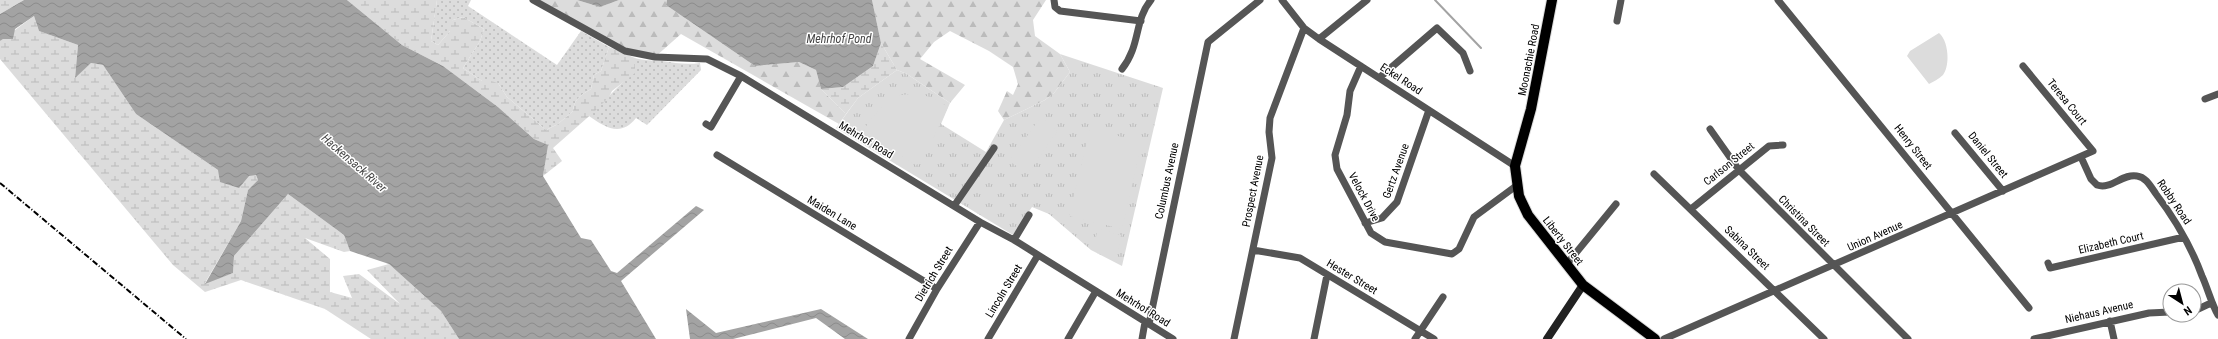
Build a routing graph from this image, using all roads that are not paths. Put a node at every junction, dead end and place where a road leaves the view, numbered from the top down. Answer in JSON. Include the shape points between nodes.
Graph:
{"nodes":[{"id":1,"x":533,"y":0,"type":"edge"},
{"id":2,"x":1054,"y":0,"type":"edge"},
{"id":3,"x":1150,"y":0,"type":"edge"},
{"id":4,"x":1260,"y":0,"type":"edge"},
{"id":5,"x":1282,"y":0,"type":"edge"},
{"id":6,"x":1367,"y":0,"type":"edge"},
{"id":7,"x":1552,"y":0,"type":"edge"},
{"id":8,"x":1621,"y":0,"type":"edge"},
{"id":9,"x":1778,"y":0,"type":"edge"},
{"id":10,"x":1140,"y":21,"type":"junction"},
{"id":11,"x":1617,"y":21,"type":"dead end"},
{"id":12,"x":1304,"y":28,"type":"junction"},
{"id":13,"x":1319,"y":39,"type":"junction"},
{"id":14,"x":1361,"y":66,"type":"junction"},
{"id":15,"x":2023,"y":66,"type":"dead end"},
{"id":16,"x":1122,"y":69,"type":"dead end"},
{"id":17,"x":1470,"y":71,"type":"dead end"},
{"id":18,"x":741,"y":76,"type":"junction"},
{"id":19,"x":1379,"y":78,"type":"junction"},
{"id":20,"x":2218,"y":94,"type":"edge"},
{"id":21,"x":2205,"y":99,"type":"dead end"},
{"id":22,"x":1429,"y":110,"type":"junction"},
{"id":23,"x":706,"y":124,"type":"dead end"},
{"id":24,"x":1527,"y":124,"type":"joint"},
{"id":25,"x":1710,"y":130,"type":"dead end"},
{"id":26,"x":1956,"y":133,"type":"dead end"},
{"id":27,"x":1783,"y":145,"type":"dead end"},
{"id":28,"x":994,"y":148,"type":"dead end"},
{"id":29,"x":2093,"y":151,"type":"joint"},
{"id":30,"x":716,"y":155,"type":"dead end"},
{"id":31,"x":2081,"y":157,"type":"junction"},
{"id":32,"x":1515,"y":166,"type":"junction"},
{"id":33,"x":1739,"y":170,"type":"junction"},
{"id":34,"x":1654,"y":174,"type":"dead end"},
{"id":35,"x":1516,"y":186,"type":"junction"},
{"id":36,"x":2003,"y":191,"type":"junction"},
{"id":37,"x":1616,"y":204,"type":"dead end"},
{"id":38,"x":954,"y":206,"type":"junction"},
{"id":39,"x":1691,"y":209,"type":"junction"},
{"id":40,"x":1951,"y":214,"type":"junction"},
{"id":41,"x":1029,"y":215,"type":"dead end"},
{"id":42,"x":980,"y":222,"type":"junction"},
{"id":43,"x":1365,"y":223,"type":"junction"},
{"id":44,"x":2184,"y":237,"type":"junction"},
{"id":45,"x":1014,"y":240,"type":"junction"},
{"id":46,"x":1253,"y":250,"type":"junction"},
{"id":47,"x":1038,"y":255,"type":"junction"},
{"id":48,"x":2048,"y":263,"type":"dead end"},
{"id":49,"x":1566,"y":265,"type":"junction"},
{"id":50,"x":1833,"y":266,"type":"junction"},
{"id":51,"x":1327,"y":275,"type":"junction"},
{"id":52,"x":1583,"y":285,"type":"junction"},
{"id":53,"x":937,"y":289,"type":"junction"},
{"id":54,"x":1096,"y":291,"type":"junction"},
{"id":55,"x":1776,"y":291,"type":"junction"},
{"id":56,"x":1443,"y":297,"type":"dead end"},
{"id":57,"x":2212,"y":303,"type":"junction"},
{"id":58,"x":2202,"y":307,"type":"edge"},
{"id":59,"x":2029,"y":308,"type":"dead end"},
{"id":60,"x":2162,"y":312,"type":"edge"},
{"id":61,"x":2218,"y":315,"type":"edge"},
{"id":62,"x":2110,"y":320,"type":"junction"},
{"id":63,"x":1147,"y":323,"type":"junction"},
{"id":64,"x":1420,"y":331,"type":"junction"},
{"id":65,"x":909,"y":339,"type":"edge"},
{"id":66,"x":988,"y":339,"type":"edge"},
{"id":67,"x":1068,"y":339,"type":"edge"},
{"id":68,"x":1142,"y":339,"type":"edge"},
{"id":69,"x":1173,"y":339,"type":"edge"},
{"id":70,"x":1234,"y":339,"type":"edge"},
{"id":71,"x":1314,"y":339,"type":"edge"},
{"id":72,"x":1415,"y":339,"type":"edge"},
{"id":73,"x":1434,"y":339,"type":"edge"},
{"id":74,"x":1547,"y":339,"type":"edge"},
{"id":75,"x":1655,"y":339,"type":"edge"},
{"id":76,"x":1664,"y":339,"type":"edge"},
{"id":77,"x":1824,"y":339,"type":"edge"},
{"id":78,"x":1908,"y":339,"type":"edge"},
{"id":79,"x":2034,"y":339,"type":"edge"},
{"id":80,"x":2114,"y":339,"type":"edge"}],
"edges":[{"from":1,"to":18,"type":"street","name":"Mehrhof Road","via":[[625,51],[655,57],[707,59]]},
{"from":2,"to":10,"type":"street","via":[[1054,7],[1060,11]]},
{"from":3,"to":10,"type":"street"},
{"from":4,"to":63,"type":"street","name":"Columbus Avenue","via":[[1208,42]]},
{"from":5,"to":12,"type":"street","name":"Eckel Road"},
{"from":6,"to":13,"type":"street"},
{"from":7,"to":24,"type":"main road","name":"Moonachie Road"},
{"from":8,"to":11,"type":"street"},
{"from":9,"to":40,"type":"street","name":"Henry Street"},
{"from":10,"to":16,"type":"street","via":[[1132,54]]},
{"from":12,"to":13,"type":"street","name":"Eckel Road"},
{"from":12,"to":46,"type":"street","name":"Prospect Avenue","via":[[1270,118],[1272,158]]},
{"from":13,"to":14,"type":"street","name":"Eckel Road"},
{"from":14,"to":19,"type":"street","name":"Eckel Road"},
{"from":14,"to":43,"type":"street","name":"Velock Drive","via":[[1350,92],[1347,115],[1335,155],[1337,169]]},
{"from":15,"to":29,"type":"street","name":"Teresa Court"},
{"from":17,"to":19,"type":"street","via":[[1463,53],[1437,28]]},
{"from":18,"to":23,"type":"street","via":[[711,127]]},
{"from":18,"to":38,"type":"street","name":"Mehrhof Road"},
{"from":19,"to":22,"type":"street","name":"Eckel Road"},
{"from":20,"to":21,"type":"street"},
{"from":22,"to":32,"type":"street","name":"Eckel Road"},
{"from":22,"to":43,"type":"street","name":"Gertz Avenue","via":[[1398,202],[1382,218]]},
{"from":24,"to":32,"type":"main road","name":"Liberty Street"},
{"from":25,"to":33,"type":"street","name":"Christina Street"},
{"from":26,"to":36,"type":"street","name":"Daniel Street"},
{"from":27,"to":33,"type":"street","name":"Carlson Street","via":[[1769,146]]},
{"from":28,"to":38,"type":"street"},
{"from":29,"to":31,"type":"street","name":"Union Avenue"},
{"from":30,"to":53,"type":"street","name":"Maiden Lane"},
{"from":31,"to":36,"type":"street","name":"Union Avenue"},
{"from":31,"to":44,"type":"street","name":"Robby Road","via":[[2097,185],[2106,186],[2132,176],[2146,180],[2176,220]]},
{"from":32,"to":35,"type":"main road","name":"Liberty Street"},
{"from":33,"to":39,"type":"street","name":"Carlson Street"},
{"from":33,"to":50,"type":"street","name":"Christina Street"},
{"from":34,"to":39,"type":"street","name":"Sabina Street"},
{"from":35,"to":43,"type":"street","name":"Velock Drive","via":[[1474,217],[1459,249],[1452,254],[1381,241],[1371,233]]},
{"from":35,"to":49,"type":"main road","name":"Liberty Street","via":[[1528,215]]},
{"from":36,"to":40,"type":"street","name":"Union Avenue"},
{"from":37,"to":49,"type":"street"},
{"from":38,"to":42,"type":"street","name":"Mehrhof Road"},
{"from":39,"to":55,"type":"street","name":"Sabina Street"},
{"from":40,"to":50,"type":"street","name":"Union Avenue"},
{"from":40,"to":59,"type":"street","name":"Henry Street"},
{"from":41,"to":45,"type":"street"},
{"from":42,"to":45,"type":"street","name":"Mehrhof Road"},
{"from":42,"to":53,"type":"street","name":"Dietrich Street"},
{"from":44,"to":48,"type":"street","name":"Elizabeth Court","via":[[2050,268]]},
{"from":44,"to":57,"type":"street","name":"Robby Road"},
{"from":45,"to":47,"type":"street","name":"Mehrhof Road"},
{"from":46,"to":51,"type":"street","name":"Hester Street","via":[[1300,258]]},
{"from":46,"to":70,"type":"street","name":"Prospect Avenue"},
{"from":47,"to":54,"type":"street","name":"Mehrhof Road"},
{"from":47,"to":66,"type":"street","name":"Lincoln Street"},
{"from":49,"to":52,"type":"main road","name":"Liberty Street"},
{"from":50,"to":55,"type":"street","name":"Union Avenue"},
{"from":50,"to":78,"type":"street","name":"Christina Street"},
{"from":51,"to":64,"type":"street","name":"Hester Street"},
{"from":51,"to":71,"type":"street"},
{"from":52,"to":74,"type":"street"},
{"from":52,"to":75,"type":"main road","name":"Liberty Street"},
{"from":53,"to":65,"type":"street","name":"Dietrich Street"},
{"from":54,"to":63,"type":"street","name":"Mehrhof Road"},
{"from":54,"to":67,"type":"street"},
{"from":55,"to":76,"type":"street","name":"Union Avenue"},
{"from":55,"to":77,"type":"street","name":"Sabina Street"},
{"from":56,"to":64,"type":"street"},
{"from":57,"to":58,"type":"street"},
{"from":57,"to":61,"type":"street","name":"Robby Road"},
{"from":60,"to":62,"type":"street","name":"Niehaus Avenue"},
{"from":62,"to":79,"type":"street","name":"Niehaus Avenue"},
{"from":62,"to":80,"type":"street"},
{"from":63,"to":68,"type":"street","name":"Columbus Avenue"},
{"from":63,"to":69,"type":"street","name":"Mehrhof Road"},
{"from":64,"to":72,"type":"street"},
{"from":64,"to":73,"type":"street","name":"Hester Street"}]}
